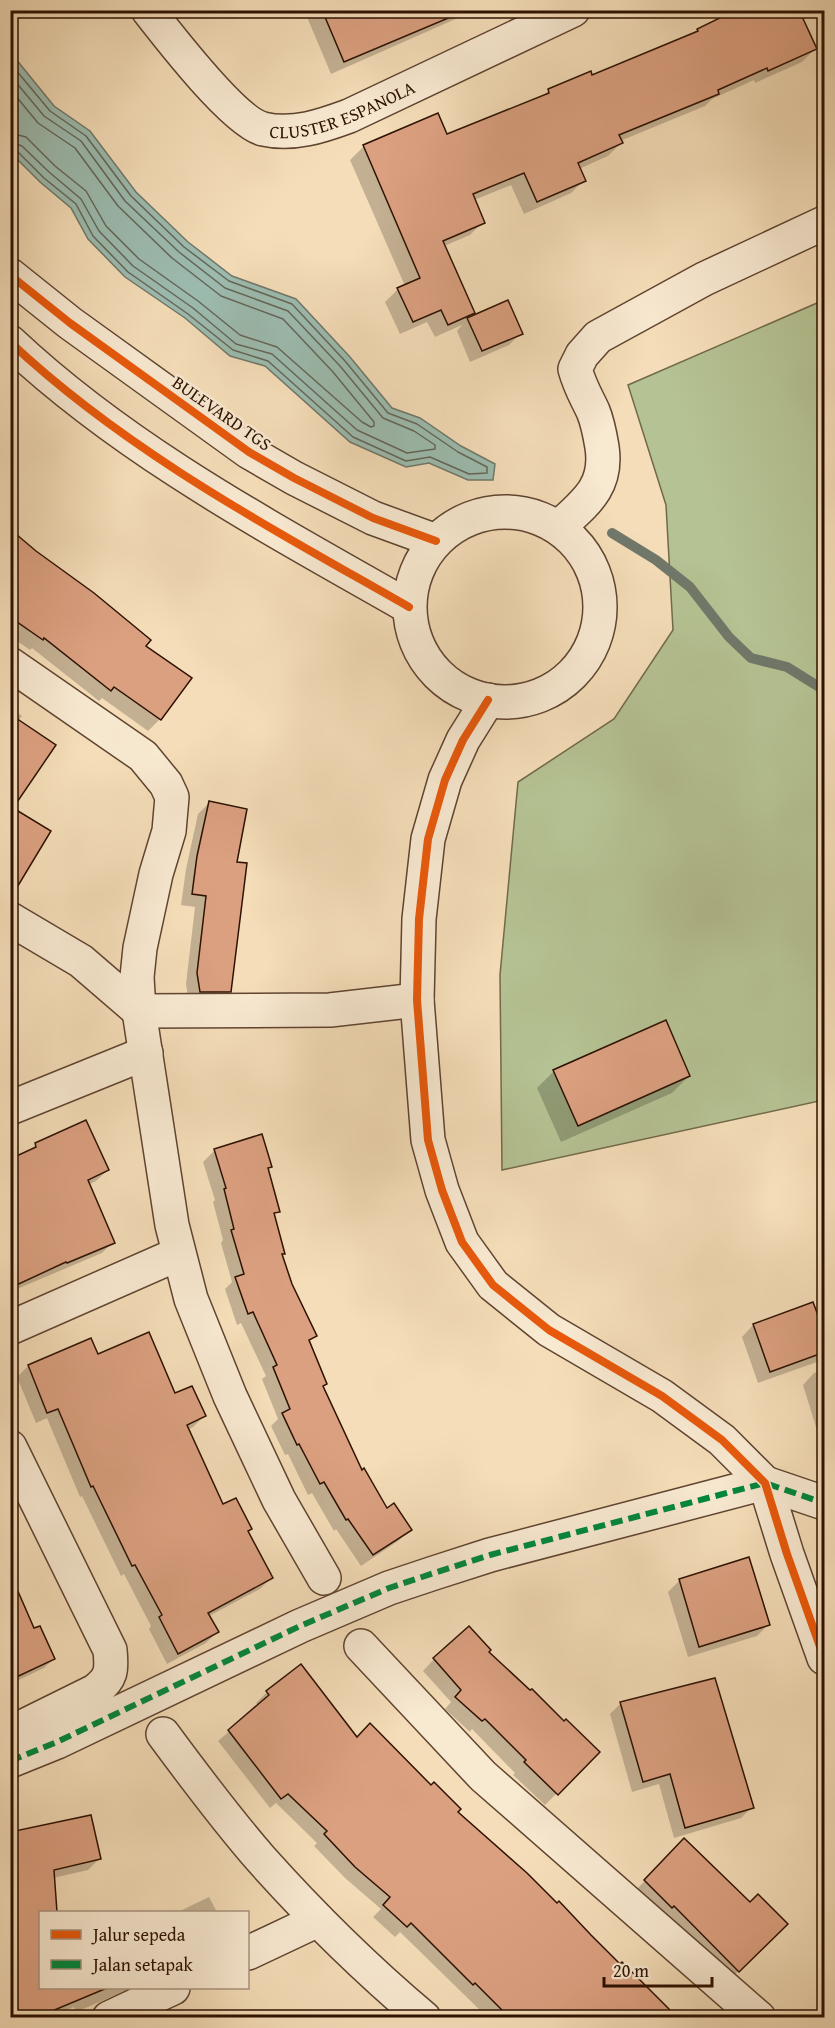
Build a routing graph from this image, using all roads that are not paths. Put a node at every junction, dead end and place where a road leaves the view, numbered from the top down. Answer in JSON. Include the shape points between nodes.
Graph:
{"nodes":[{"id":1,"x":148,"y":10,"type":"edge"},
{"id":2,"x":573,"y":10,"type":"edge"},
{"id":3,"x":825,"y":223,"type":"edge"},
{"id":4,"x":10,"y":275,"type":"edge"},
{"id":5,"x":10,"y":342,"type":"edge"},
{"id":6,"x":559,"y":527,"type":"junction"},
{"id":7,"x":436,"y":541,"type":"junction"},
{"id":8,"x":409,"y":607,"type":"junction"},
{"id":9,"x":10,"y":664,"type":"edge"},
{"id":10,"x":488,"y":700,"type":"junction"},
{"id":11,"x":10,"y":919,"type":"edge"},
{"id":12,"x":417,"y":1000,"type":"junction"},
{"id":13,"x":139,"y":1011,"type":"junction"},
{"id":14,"x":146,"y":1053,"type":"junction"},
{"id":15,"x":10,"y":1108,"type":"edge"},
{"id":16,"x":178,"y":1254,"type":"junction"},
{"id":17,"x":10,"y":1328,"type":"edge"},
{"id":18,"x":10,"y":1448,"type":"edge"},
{"id":19,"x":765,"y":1482,"type":"junction"},
{"id":20,"x":825,"y":1503,"type":"edge"},
{"id":21,"x":324,"y":1578,"type":"dead end"},
{"id":22,"x":361,"y":1646,"type":"dead end"},
{"id":23,"x":825,"y":1658,"type":"edge"},
{"id":24,"x":10,"y":1733,"type":"edge"},
{"id":25,"x":163,"y":1734,"type":"dead end"},
{"id":26,"x":10,"y":1761,"type":"edge"},
{"id":27,"x":318,"y":1920,"type":"junction"},
{"id":28,"x":249,"y":1953,"type":"edge"},
{"id":29,"x":385,"y":1985,"type":"junction"},
{"id":30,"x":158,"y":2002,"type":"edge"},
{"id":31,"x":109,"y":2018,"type":"edge"},
{"id":32,"x":400,"y":2018,"type":"edge"},
{"id":33,"x":424,"y":2018,"type":"edge"},
{"id":34,"x":759,"y":2018,"type":"edge"}],
"edges":[{"from":1,"to":2,"type":"street","name":"CLUSTER ESPANOLA","via":[[242,116],[261,128],[283,132],[326,125],[349,116]]},
{"from":3,"to":6,"type":"street","via":[[638,314],[598,337],[582,355],[575,369],[599,431],[604,466],[595,490]]},
{"from":4,"to":7,"type":"street","name":"BULEVARD TGS","via":[[249,452],[373,518]]},
{"from":5,"to":8,"type":"street","via":[[92,411],[155,457]]},
{"from":6,"to":7,"type":"street","via":[[528,514],[495,512],[463,521]]},
{"from":6,"to":10,"type":"street","via":[[580,547],[594,572],[600,600],[597,628],[587,655],[569,677],[545,693],[517,701]]},
{"from":7,"to":8,"type":"street","via":[[416,571]]},
{"from":8,"to":10,"type":"street","via":[[413,633],[423,657],[441,678],[463,692]]},
{"from":9,"to":13,"type":"street","via":[[143,756],[172,797],[170,831],[140,948]]},
{"from":10,"to":12,"type":"street","via":[[463,740],[445,780],[428,839],[419,919]]},
{"from":11,"to":13,"type":"street","via":[[81,961]]},
{"from":12,"to":13,"type":"street","via":[[330,1010]]},
{"from":12,"to":19,"type":"street","via":[[428,1140],[462,1242],[493,1286],[549,1330],[662,1396],[722,1440]]},
{"from":13,"to":14,"type":"street"},
{"from":14,"to":15,"type":"street"},
{"from":14,"to":16,"type":"street"},
{"from":16,"to":17,"type":"street"},
{"from":16,"to":21,"type":"street","via":[[199,1323],[230,1396],[279,1500]]},
{"from":18,"to":24,"type":"street","via":[[110,1650],[111,1666],[106,1682],[95,1691]]},
{"from":19,"to":20,"type":"street"},
{"from":19,"to":23,"type":"street"},
{"from":19,"to":26,"type":"street","via":[[490,1555],[389,1588]]},
{"from":22,"to":34,"type":"street","via":[[483,1776]]},
{"from":25,"to":27,"type":"street","via":[[260,1858]]},
{"from":27,"to":28,"type":"street"},
{"from":27,"to":29,"type":"street"},
{"from":29,"to":32,"type":"street"},
{"from":29,"to":33,"type":"street"},
{"from":30,"to":31,"type":"street"}]}
